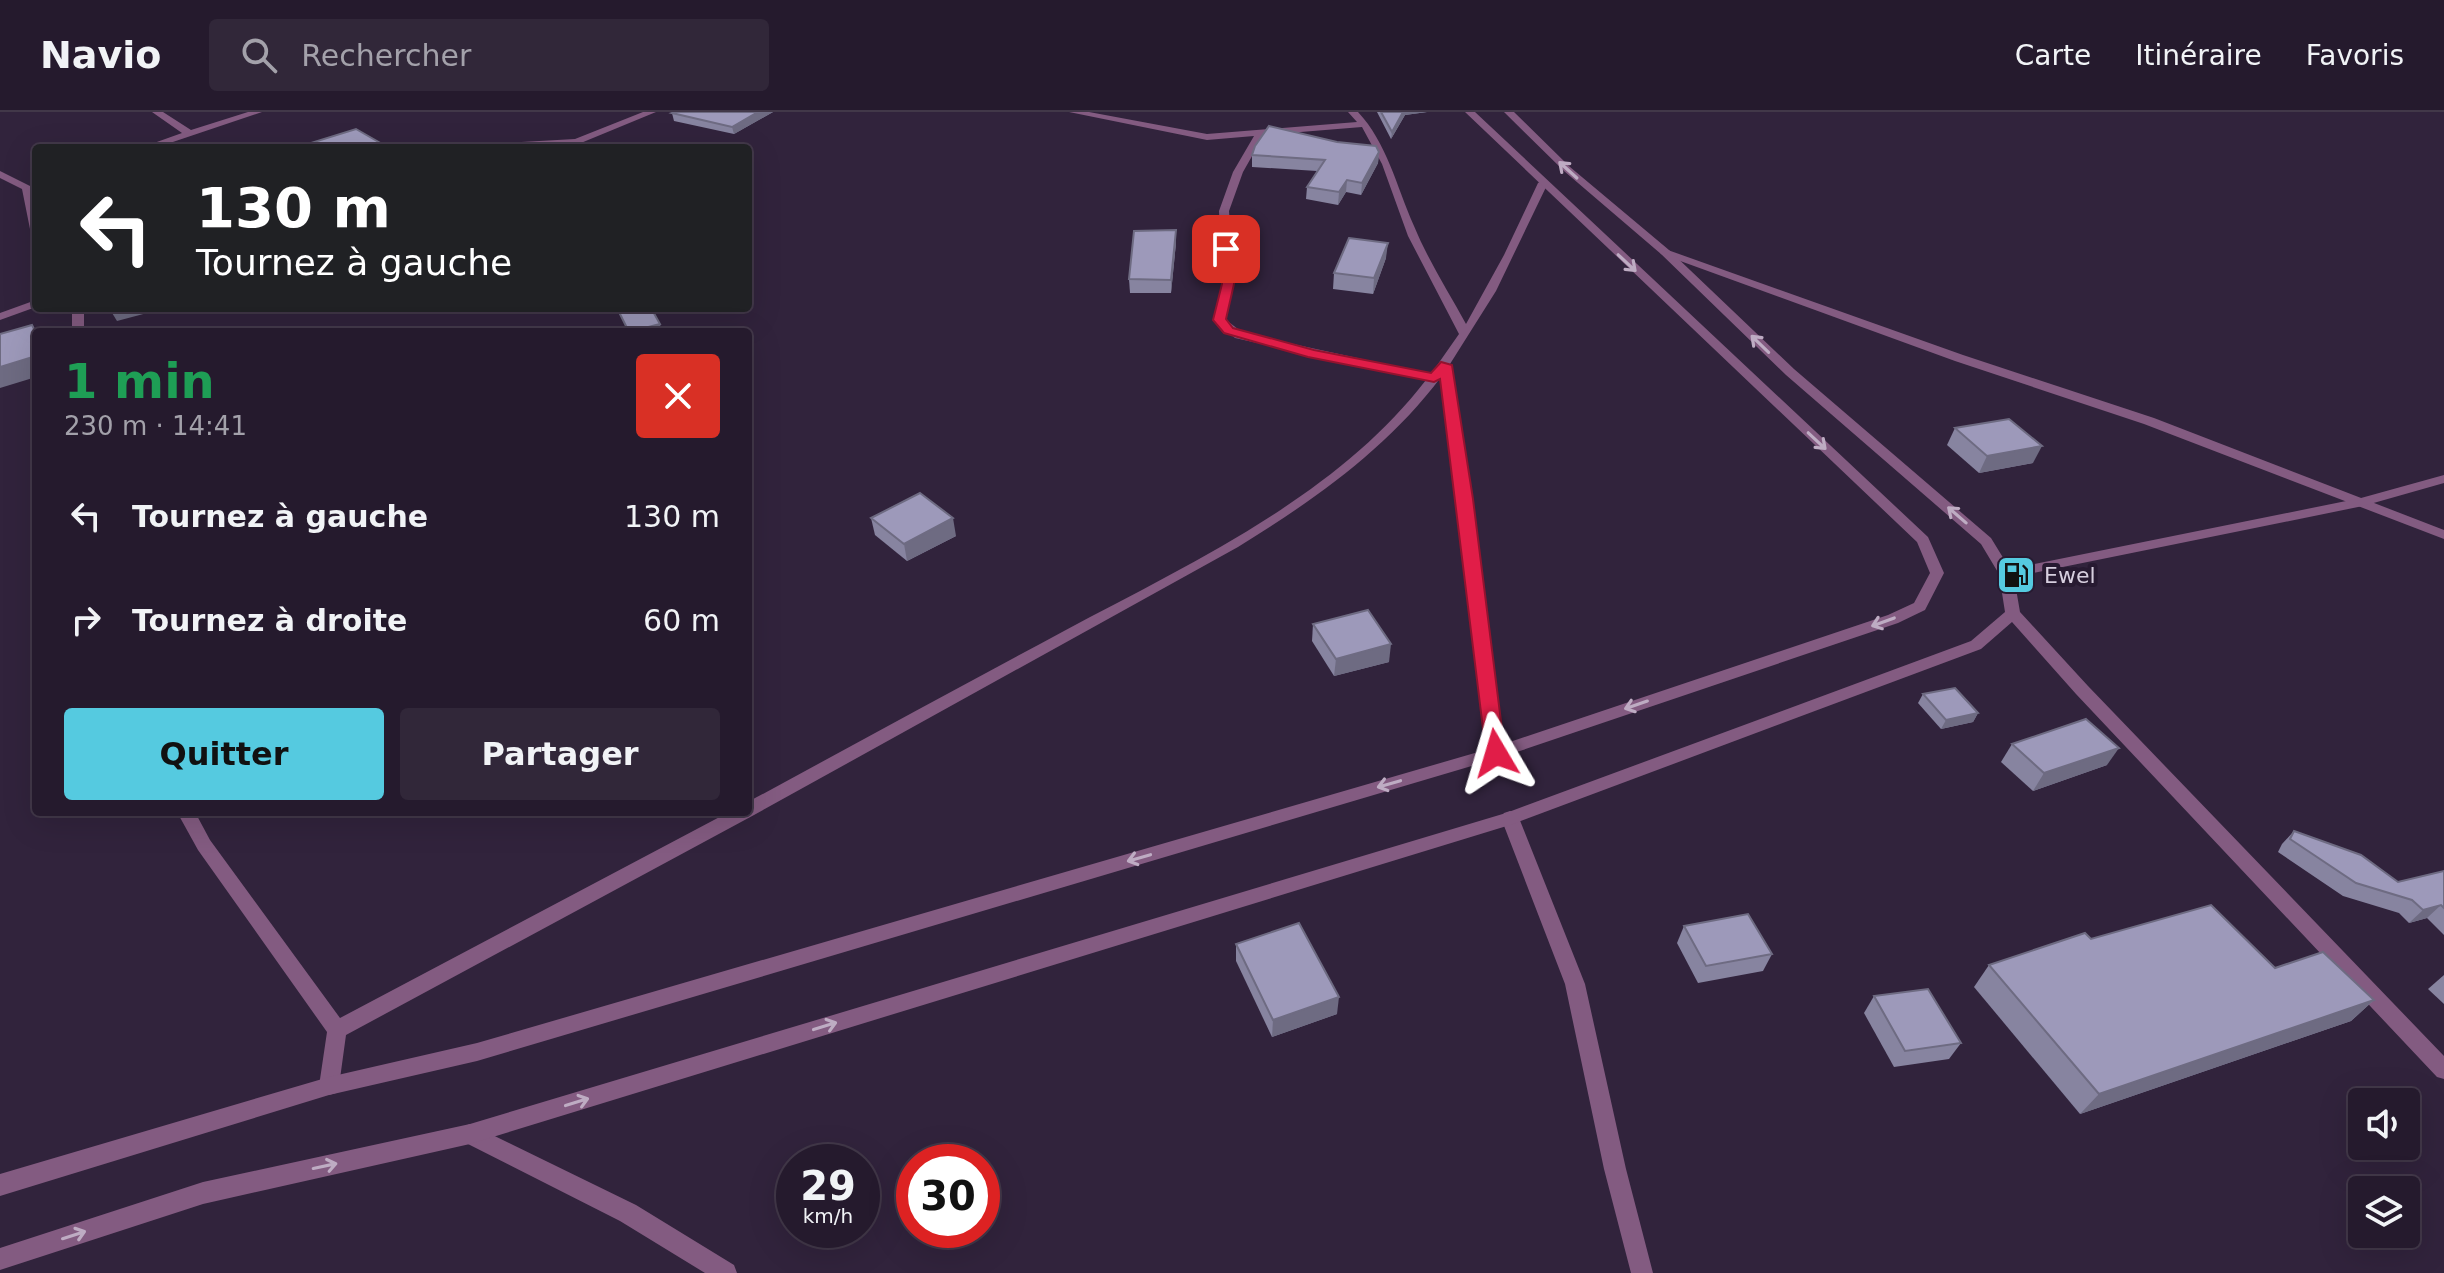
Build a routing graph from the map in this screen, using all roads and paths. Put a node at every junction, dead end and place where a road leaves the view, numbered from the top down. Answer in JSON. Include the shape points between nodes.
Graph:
{"nodes":[{"id":1,"x":157,"y":112,"type":"edge"},
{"id":2,"x":257,"y":112,"type":"edge"},
{"id":3,"x":651,"y":112,"type":"edge"},
{"id":4,"x":1074,"y":112,"type":"edge"},
{"id":5,"x":1353,"y":112,"type":"edge"},
{"id":6,"x":1470,"y":112,"type":"edge"},
{"id":7,"x":1511,"y":112,"type":"edge"},
{"id":8,"x":1366,"y":124,"type":"junction"},
{"id":9,"x":1261,"y":132,"type":"junction"},
{"id":10,"x":190,"y":134,"type":"junction"},
{"id":11,"x":158,"y":144,"type":"edge"},
{"id":12,"x":540,"y":144,"type":"edge"},
{"id":13,"x":0,"y":174,"type":"edge"},
{"id":14,"x":13,"y":182,"type":"junction"},
{"id":15,"x":1543,"y":183,"type":"junction"},
{"id":16,"x":31,"y":185,"type":"edge"},
{"id":17,"x":0,"y":187,"type":"edge"},
{"id":18,"x":1665,"y":252,"type":"junction"},
{"id":19,"x":32,"y":305,"type":"edge"},
{"id":20,"x":0,"y":317,"type":"edge"},
{"id":21,"x":1465,"y":334,"type":"junction"},
{"id":22,"x":1445,"y":365,"type":"junction"},
{"id":23,"x":1434,"y":378,"type":"junction"},
{"id":24,"x":2444,"y":479,"type":"edge"},
{"id":25,"x":2363,"y":502,"type":"junction"},
{"id":26,"x":2444,"y":535,"type":"edge"},
{"id":27,"x":2006,"y":574,"type":"junction"},
{"id":28,"x":2013,"y":613,"type":"junction"},
{"id":29,"x":1496,"y":753,"type":"junction"},
{"id":30,"x":752,"y":808,"type":"edge"},
{"id":31,"x":188,"y":816,"type":"edge"},
{"id":32,"x":737,"y":816,"type":"edge"},
{"id":33,"x":1510,"y":818,"type":"junction"},
{"id":34,"x":337,"y":1030,"type":"junction"},
{"id":35,"x":2444,"y":1070,"type":"edge"},
{"id":36,"x":329,"y":1086,"type":"junction"},
{"id":37,"x":470,"y":1134,"type":"junction"},
{"id":38,"x":0,"y":1185,"type":"edge"},
{"id":39,"x":0,"y":1259,"type":"edge"},
{"id":40,"x":726,"y":1273,"type":"edge"},
{"id":41,"x":1642,"y":1273,"type":"edge"}],
"edges":[{"from":1,"to":10,"type":"street"},
{"from":2,"to":10,"type":"street"},
{"from":3,"to":12,"type":"street","via":[[576,142]]},
{"from":4,"to":9,"type":"street","via":[[1207,137]]},
{"from":5,"to":8,"type":"street"},
{"from":6,"to":15,"type":"street"},
{"from":18,"to":7,"type":"street","one_way":true,"via":[[1567,169]]},
{"from":8,"to":9,"type":"street"},
{"from":8,"to":21,"type":"street","via":[[1385,157],[1408,224]]},
{"from":9,"to":23,"type":"street","via":[[1224,211],[1228,284],[1219,320],[1239,336]]},
{"from":10,"to":11,"type":"street"},
{"from":13,"to":14,"type":"street"},
{"from":14,"to":16,"type":"street"},
{"from":14,"to":17,"type":"street"},
{"from":15,"to":21,"type":"street","via":[[1511,257]]},
{"from":15,"to":29,"type":"street","one_way":true,"via":[[1923,540],[1937,573],[1920,606],[1893,619]]},
{"from":18,"to":25,"type":"street","via":[[2149,421]]},
{"from":27,"to":18,"type":"street","one_way":true,"via":[[1986,541],[1790,372]]},
{"from":19,"to":20,"type":"street"},
{"from":21,"to":22,"type":"street"},
{"from":22,"to":23,"type":"street"},
{"from":22,"to":29,"type":"street"},
{"from":23,"to":30,"type":"street","via":[[1370,447],[1305,498],[1166,582]]},
{"from":24,"to":25,"type":"street"},
{"from":25,"to":26,"type":"street"},
{"from":25,"to":27,"type":"street"},
{"from":27,"to":28,"type":"street"},
{"from":28,"to":33,"type":"street","via":[[1976,645]]},
{"from":28,"to":35,"type":"street"},
{"from":29,"to":36,"type":"street","one_way":true,"via":[[477,1052]]},
{"from":31,"to":34,"type":"street"},
{"from":32,"to":34,"type":"street"},
{"from":37,"to":33,"type":"street","one_way":true},
{"from":33,"to":41,"type":"street","via":[[1575,984]]},
{"from":34,"to":36,"type":"street"},
{"from":36,"to":38,"type":"street"},
{"from":39,"to":37,"type":"street","one_way":true,"via":[[203,1193]]},
{"from":37,"to":40,"type":"street","via":[[628,1213]]}]}
